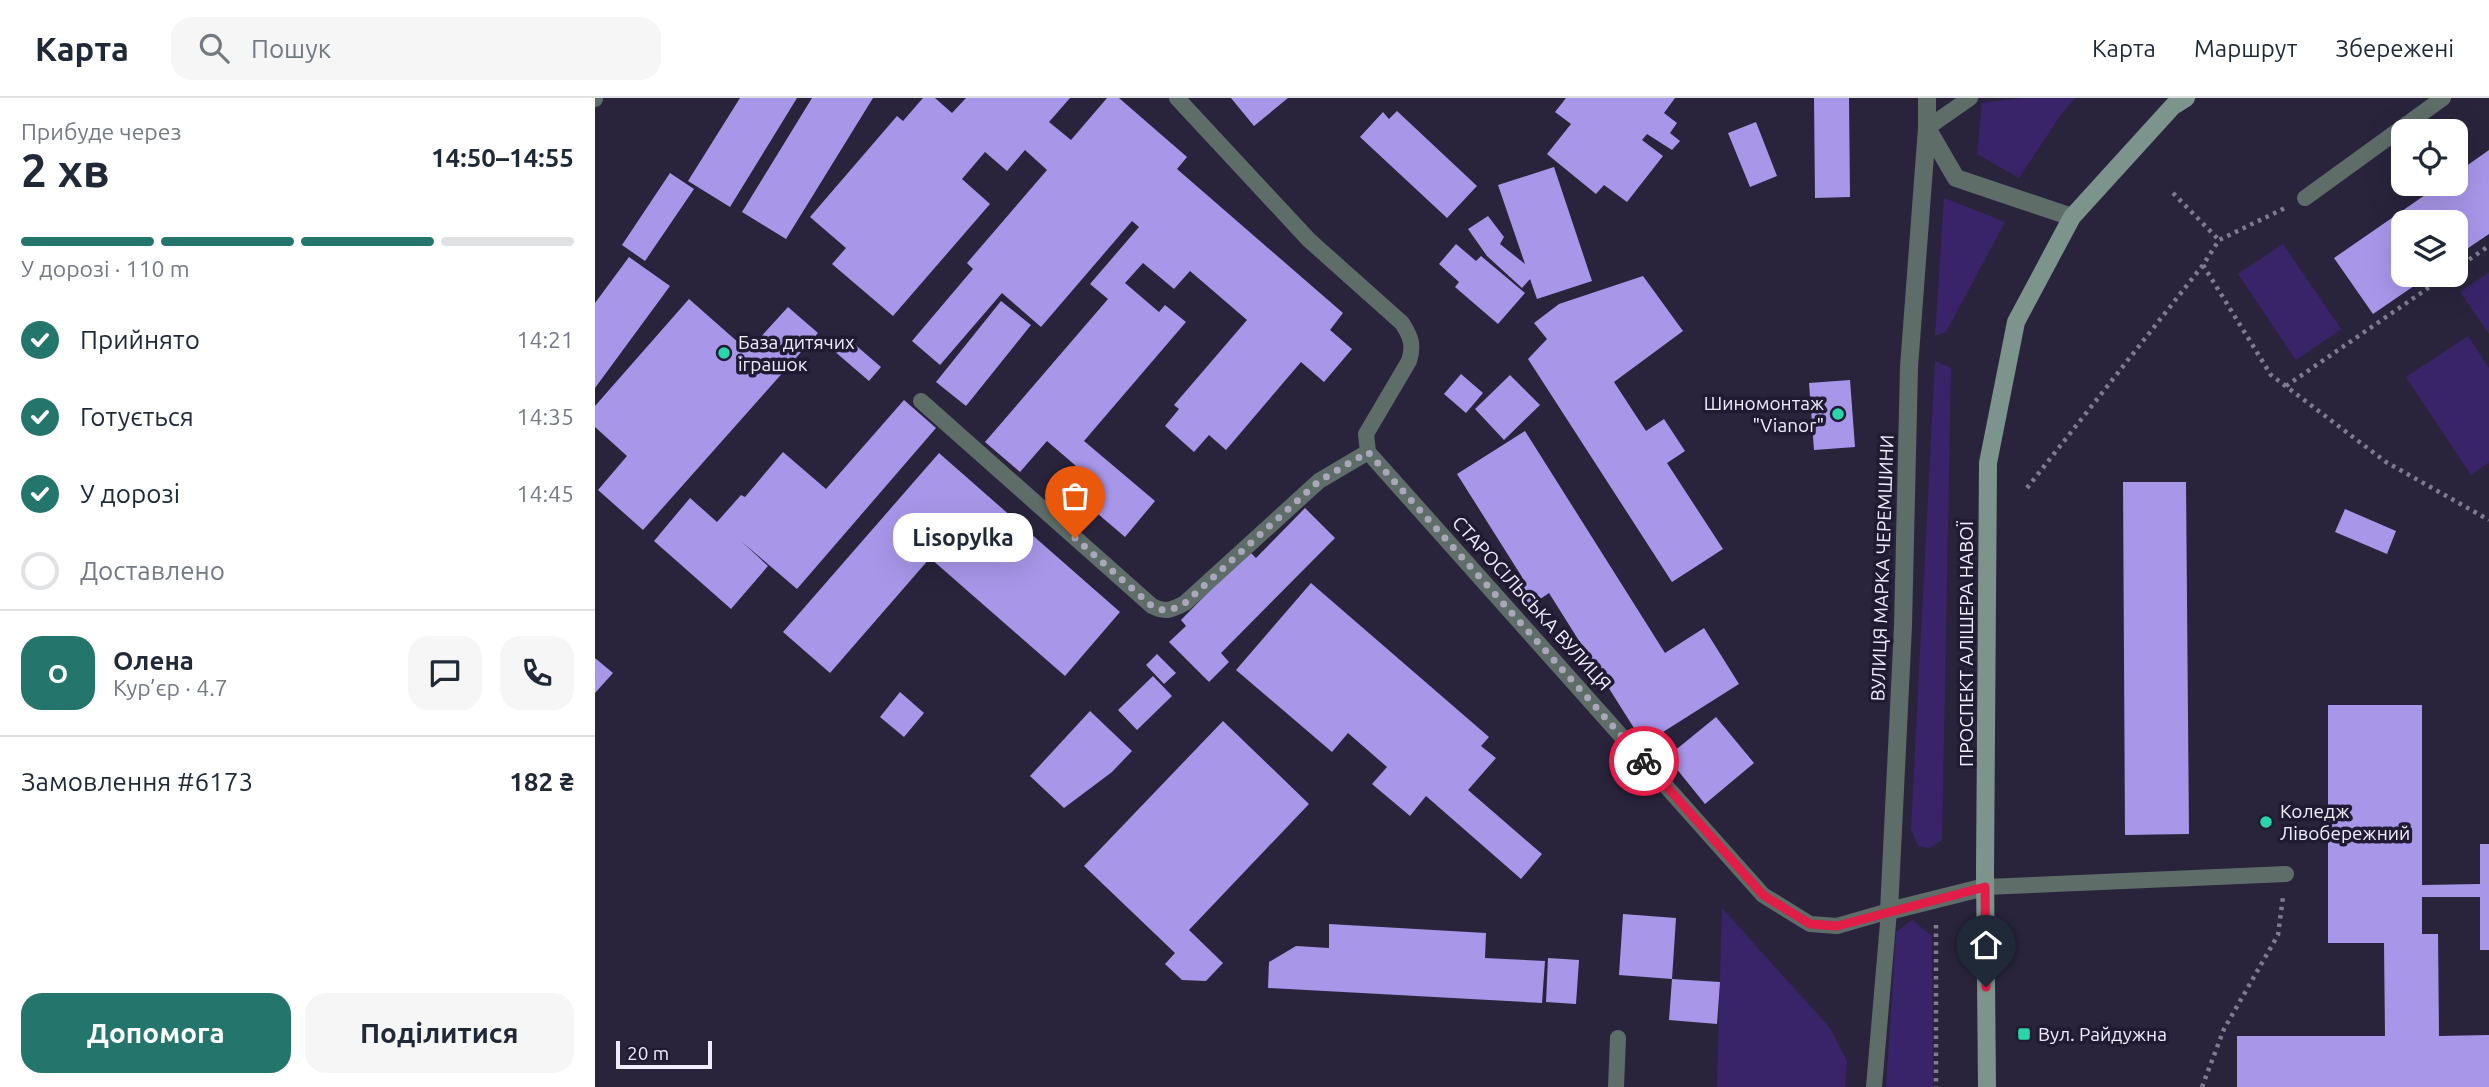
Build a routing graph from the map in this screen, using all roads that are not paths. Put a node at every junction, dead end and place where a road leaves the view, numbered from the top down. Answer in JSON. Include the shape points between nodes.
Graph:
{"nodes":[{"id":1,"x":1177,"y":98,"type":"edge"},
{"id":2,"x":1927,"y":98,"type":"edge"},
{"id":3,"x":1970,"y":98,"type":"edge"},
{"id":4,"x":2186,"y":98,"type":"edge"},
{"id":5,"x":2443,"y":98,"type":"edge"},
{"id":6,"x":1927,"y":128,"type":"junction"},
{"id":7,"x":2305,"y":198,"type":"road end"},
{"id":8,"x":2072,"y":217,"type":"junction"},
{"id":9,"x":921,"y":401,"type":"dead end"},
{"id":10,"x":1368,"y":452,"type":"junction"},
{"id":11,"x":2286,"y":874,"type":"road end"},
{"id":12,"x":1985,"y":887,"type":"junction"},
{"id":13,"x":1889,"y":911,"type":"junction"},
{"id":14,"x":1618,"y":1038,"type":"dead end"},
{"id":15,"x":1616,"y":1087,"type":"edge"},
{"id":16,"x":1874,"y":1087,"type":"edge"},
{"id":17,"x":1987,"y":1087,"type":"edge"}],
"edges":[{"from":1,"to":10,"type":"lane","via":[[1309,240],[1410,335],[1409,361],[1366,434]]},
{"from":2,"to":6,"type":"street","name":"ВУЛИЦЯ МАРКА ЧЕРЕМШИНИ"},
{"from":3,"to":6,"type":"lane"},
{"from":4,"to":8,"type":"street","name":"ПРОСПЕКТ АЛІШЕРА НАВОЇ","via":[[2173,106]]},
{"from":5,"to":7,"type":"lane"},
{"from":6,"to":8,"type":"street","via":[[1956,178]]},
{"from":6,"to":13,"type":"street","name":"ВУЛИЦЯ МАРКА ЧЕРЕМШИНИ","via":[[1909,367]]},
{"from":8,"to":12,"type":"street","name":"ПРОСПЕКТ АЛІШЕРА НАВОЇ","via":[[2016,322],[1988,463]]},
{"from":9,"to":10,"type":"lane","via":[[1162,611],[1185,603],[1319,481]]},
{"from":10,"to":13,"type":"lane","name":"СТАРОСІЛЬСЬКА ВУЛИЦЯ","via":[[1763,895],[1810,924],[1837,926]]},
{"from":11,"to":12,"type":"lane"},
{"from":12,"to":13,"type":"street"},
{"from":12,"to":17,"type":"street","name":"ПРОСПЕКТ АЛІШЕРА НАВОЇ"},
{"from":13,"to":16,"type":"lane"},
{"from":14,"to":15,"type":"lane"}]}
